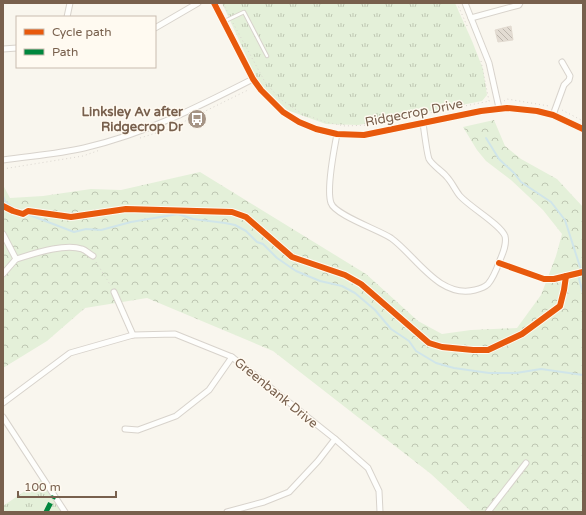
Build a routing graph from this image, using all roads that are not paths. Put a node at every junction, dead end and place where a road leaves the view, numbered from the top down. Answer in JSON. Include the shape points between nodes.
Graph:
{"nodes":[{"id":1,"x":70,"y":3,"type":"edge"},
{"id":2,"x":198,"y":3,"type":"edge"},
{"id":3,"x":214,"y":3,"type":"edge"},
{"id":4,"x":465,"y":3,"type":"edge"},
{"id":5,"x":520,"y":3,"type":"edge"},
{"id":6,"x":67,"y":16,"type":"edge"},
{"id":7,"x":471,"y":18,"type":"junction"},
{"id":8,"x":223,"y":22,"type":"junction"},
{"id":9,"x":156,"y":27,"type":"edge"},
{"id":10,"x":16,"y":48,"type":"edge"},
{"id":11,"x":3,"y":49,"type":"edge"},
{"id":12,"x":267,"y":56,"type":"dead end"},
{"id":13,"x":562,"y":62,"type":"dead end"},
{"id":14,"x":253,"y":79,"type":"junction"},
{"id":15,"x":499,"y":108,"type":"junction"},
{"id":16,"x":553,"y":115,"type":"junction"},
{"id":17,"x":423,"y":123,"type":"junction"},
{"id":18,"x":583,"y":129,"type":"edge"},
{"id":19,"x":337,"y":134,"type":"junction"},
{"id":20,"x":3,"y":160,"type":"edge"},
{"id":21,"x":3,"y":234,"type":"edge"},
{"id":22,"x":92,"y":256,"type":"road end"},
{"id":23,"x":16,"y":260,"type":"junction"},
{"id":24,"x":3,"y":274,"type":"edge"},
{"id":25,"x":114,"y":292,"type":"road end"},
{"id":26,"x":132,"y":335,"type":"junction"},
{"id":27,"x":232,"y":357,"type":"junction"},
{"id":28,"x":3,"y":403,"type":"edge"},
{"id":29,"x":3,"y":417,"type":"edge"},
{"id":30,"x":124,"y":429,"type":"dead end"},
{"id":31,"x":334,"y":439,"type":"junction"},
{"id":32,"x":526,"y":463,"type":"dead end"},
{"id":33,"x":65,"y":512,"type":"edge"},
{"id":34,"x":227,"y":512,"type":"edge"},
{"id":35,"x":380,"y":512,"type":"edge"},
{"id":36,"x":488,"y":512,"type":"edge"}],
"edges":[{"from":1,"to":6,"type":"street"},
{"from":2,"to":9,"type":"street"},
{"from":3,"to":8,"type":"street","name":"Ridgecrop Drive"},
{"from":4,"to":7,"type":"street"},
{"from":5,"to":7,"type":"street"},
{"from":7,"to":15,"type":"street","via":[[489,63]]},
{"from":8,"to":12,"type":"lane","via":[[244,12]]},
{"from":8,"to":14,"type":"street","name":"Ridgecrop Drive"},
{"from":10,"to":11,"type":"street"},
{"from":13,"to":16,"type":"street","via":[[570,76]]},
{"from":14,"to":19,"type":"street","name":"Ridgecrop Drive","via":[[283,112],[316,129]]},
{"from":14,"to":20,"type":"street","via":[[145,130],[83,148]]},
{"from":15,"to":16,"type":"street","name":"Ridgecrop Drive"},
{"from":15,"to":17,"type":"street","name":"Ridgecrop Drive"},
{"from":16,"to":18,"type":"street","name":"Ridgecrop Drive"},
{"from":17,"to":19,"type":"street","name":"Ridgecrop Drive","via":[[364,134]]},
{"from":17,"to":19,"type":"street","via":[[429,159],[447,177],[460,196],[500,227],[505,237],[505,248],[494,274],[488,285],[479,289],[468,292],[446,287],[392,239],[339,212],[332,204],[330,190]]},
{"from":21,"to":23,"type":"street"},
{"from":22,"to":23,"type":"street","via":[[82,249],[67,247],[47,250]]},
{"from":23,"to":24,"type":"street"},
{"from":25,"to":26,"type":"street"},
{"from":26,"to":27,"type":"street","name":"Greenbank Drive","via":[[175,334]]},
{"from":26,"to":28,"type":"street","name":"Greenbank Drive","via":[[70,353]]},
{"from":27,"to":30,"type":"street","via":[[209,390],[176,416],[138,430]]},
{"from":27,"to":31,"type":"street","name":"Greenbank Drive"},
{"from":29,"to":33,"type":"street"},
{"from":31,"to":34,"type":"street","via":[[318,462],[289,492]]},
{"from":31,"to":35,"type":"street","name":"Greenbank Drive","via":[[368,468],[378,491]]},
{"from":32,"to":36,"type":"street"}]}
